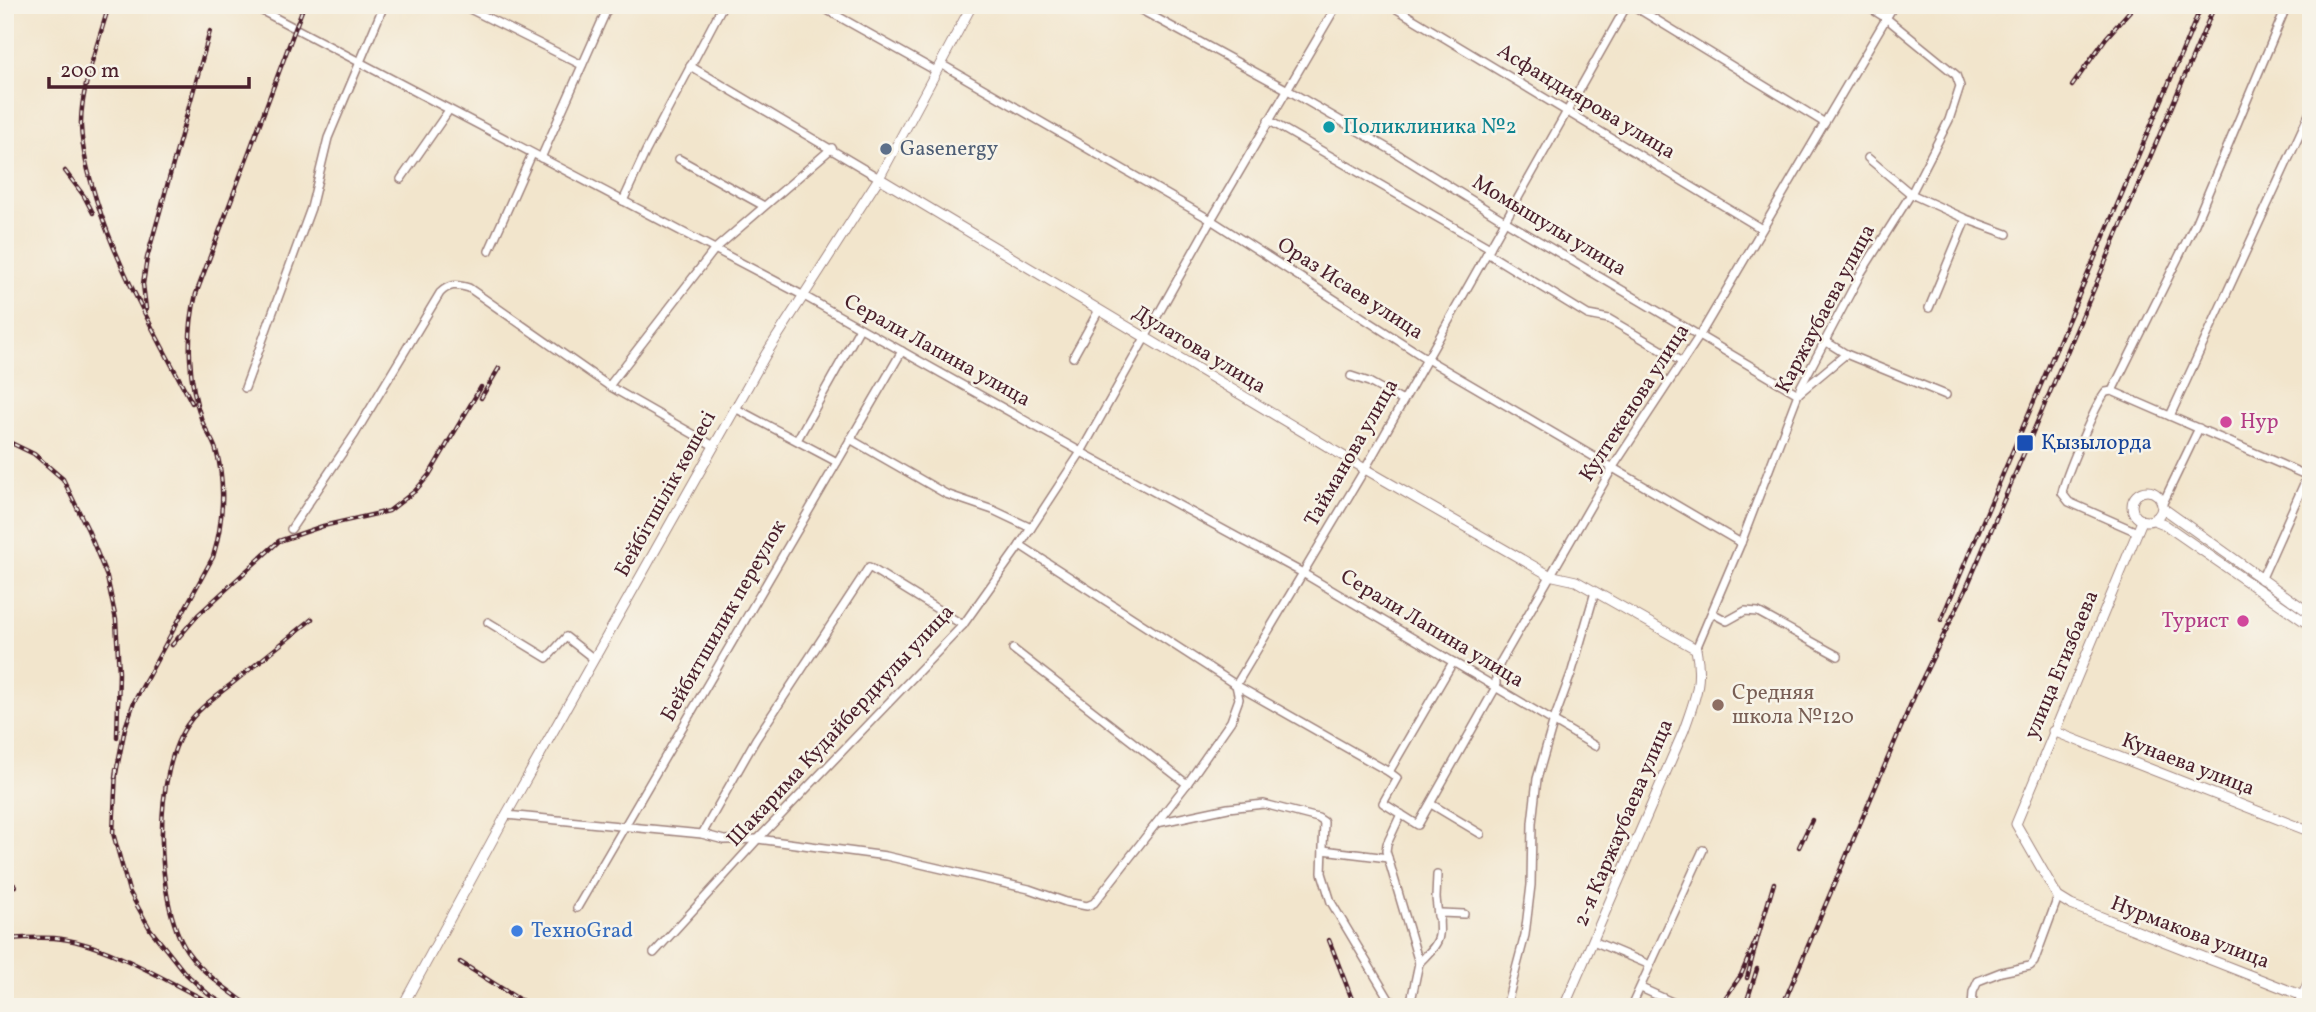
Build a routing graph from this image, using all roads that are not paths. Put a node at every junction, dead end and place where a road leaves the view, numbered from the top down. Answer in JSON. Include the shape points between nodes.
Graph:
{"nodes":[{"id":1,"x":251,"y":5,"type":"edge"},
{"id":2,"x":384,"y":5,"type":"edge"},
{"id":3,"x":461,"y":5,"type":"edge"},
{"id":4,"x":609,"y":5,"type":"edge"},
{"id":5,"x":723,"y":5,"type":"edge"},
{"id":6,"x":818,"y":5,"type":"edge"},
{"id":7,"x":972,"y":5,"type":"edge"},
{"id":8,"x":1132,"y":5,"type":"edge"},
{"id":9,"x":1337,"y":5,"type":"edge"},
{"id":10,"x":1390,"y":5,"type":"edge"},
{"id":11,"x":1629,"y":5,"type":"edge"},
{"id":12,"x":1865,"y":5,"type":"edge"},
{"id":13,"x":1894,"y":5,"type":"edge"},
{"id":14,"x":2287,"y":5,"type":"edge"},
{"id":15,"x":1886,"y":18,"type":"junction"},
{"id":16,"x":360,"y":64,"type":"junction"},
{"id":17,"x":582,"y":65,"type":"junction"},
{"id":18,"x":690,"y":66,"type":"junction"},
{"id":19,"x":938,"y":68,"type":"junction"},
{"id":20,"x":1286,"y":89,"type":"junction"},
{"id":21,"x":449,"y":110,"type":"junction"},
{"id":22,"x":1567,"y":110,"type":"junction"},
{"id":23,"x":2311,"y":110,"type":"edge"},
{"id":24,"x":1268,"y":120,"type":"junction"},
{"id":25,"x":1825,"y":123,"type":"junction"},
{"id":26,"x":832,"y":148,"type":"junction"},
{"id":27,"x":532,"y":154,"type":"junction"},
{"id":28,"x":541,"y":158,"type":"junction"},
{"id":29,"x":1868,"y":158,"type":"dead end"},
{"id":30,"x":679,"y":159,"type":"dead end"},
{"id":31,"x":879,"y":177,"type":"junction"},
{"id":32,"x":401,"y":178,"type":"dead end"},
{"id":33,"x":1911,"y":194,"type":"junction"},
{"id":34,"x":623,"y":201,"type":"junction"},
{"id":35,"x":764,"y":206,"type":"junction"},
{"id":36,"x":1966,"y":219,"type":"junction"},
{"id":37,"x":1211,"y":220,"type":"junction"},
{"id":38,"x":1504,"y":221,"type":"junction"},
{"id":39,"x":1762,"y":229,"type":"junction"},
{"id":40,"x":2007,"y":234,"type":"dead end"},
{"id":41,"x":715,"y":249,"type":"junction"},
{"id":42,"x":1488,"y":250,"type":"junction"},
{"id":43,"x":489,"y":251,"type":"dead end"},
{"id":44,"x":804,"y":296,"type":"junction"},
{"id":45,"x":1928,"y":308,"type":"dead end"},
{"id":46,"x":1099,"y":310,"type":"junction"},
{"id":47,"x":860,"y":327,"type":"junction"},
{"id":48,"x":1700,"y":335,"type":"junction"},
{"id":49,"x":1144,"y":338,"type":"junction"},
{"id":50,"x":1825,"y":341,"type":"junction"},
{"id":51,"x":902,"y":351,"type":"junction"},
{"id":52,"x":1846,"y":354,"type":"junction"},
{"id":53,"x":1073,"y":357,"type":"dead end"},
{"id":54,"x":1427,"y":359,"type":"junction"},
{"id":55,"x":1682,"y":362,"type":"junction"},
{"id":56,"x":1351,"y":376,"type":"dead end"},
{"id":57,"x":609,"y":386,"type":"junction"},
{"id":58,"x":244,"y":387,"type":"dead end"},
{"id":59,"x":2112,"y":391,"type":"junction"},
{"id":60,"x":1798,"y":394,"type":"junction"},
{"id":61,"x":1946,"y":395,"type":"dead end"},
{"id":62,"x":1403,"y":401,"type":"junction"},
{"id":63,"x":735,"y":408,"type":"junction"},
{"id":64,"x":2170,"y":416,"type":"junction"},
{"id":65,"x":2199,"y":428,"type":"junction"},
{"id":66,"x":850,"y":439,"type":"junction"},
{"id":67,"x":797,"y":440,"type":"junction"},
{"id":68,"x":714,"y":446,"type":"junction"},
{"id":69,"x":1081,"y":452,"type":"junction"},
{"id":70,"x":837,"y":462,"type":"junction"},
{"id":71,"x":1612,"y":467,"type":"junction"},
{"id":72,"x":1365,"y":469,"type":"junction"},
{"id":73,"x":2309,"y":472,"type":"edge"},
{"id":74,"x":2163,"y":505,"type":"junction"},
{"id":75,"x":2154,"y":520,"type":"junction"},
{"id":76,"x":2142,"y":521,"type":"junction"},
{"id":77,"x":1031,"y":528,"type":"junction"},
{"id":78,"x":291,"y":529,"type":"dead end"},
{"id":79,"x":2137,"y":532,"type":"junction"},
{"id":80,"x":1741,"y":542,"type":"junction"},
{"id":81,"x":1020,"y":545,"type":"junction"},
{"id":82,"x":1301,"y":572,"type":"junction"},
{"id":83,"x":1549,"y":575,"type":"junction"},
{"id":84,"x":2259,"y":584,"type":"junction"},
{"id":85,"x":1595,"y":592,"type":"junction"},
{"id":86,"x":1712,"y":613,"type":"junction"},
{"id":87,"x":2311,"y":614,"type":"edge"},
{"id":88,"x":488,"y":622,"type":"dead end"},
{"id":89,"x":963,"y":625,"type":"junction"},
{"id":90,"x":2311,"y":626,"type":"edge"},
{"id":91,"x":1013,"y":649,"type":"dead end"},
{"id":92,"x":1696,"y":649,"type":"junction"},
{"id":93,"x":1838,"y":656,"type":"dead end"},
{"id":94,"x":594,"y":659,"type":"junction"},
{"id":95,"x":1453,"y":662,"type":"junction"},
{"id":96,"x":1236,"y":685,"type":"junction"},
{"id":97,"x":1496,"y":687,"type":"junction"},
{"id":98,"x":1553,"y":720,"type":"junction"},
{"id":99,"x":2053,"y":732,"type":"junction"},
{"id":100,"x":1595,"y":746,"type":"dead end"},
{"id":101,"x":1389,"y":772,"type":"junction"},
{"id":102,"x":1187,"y":784,"type":"junction"},
{"id":103,"x":1431,"y":804,"type":"junction"},
{"id":104,"x":1401,"y":814,"type":"junction"},
{"id":105,"x":506,"y":816,"type":"junction"},
{"id":106,"x":1157,"y":823,"type":"junction"},
{"id":107,"x":625,"y":826,"type":"junction"},
{"id":108,"x":2311,"y":832,"type":"edge"},
{"id":109,"x":702,"y":834,"type":"junction"},
{"id":110,"x":1481,"y":834,"type":"dead end"},
{"id":111,"x":758,"y":839,"type":"junction"},
{"id":112,"x":1323,"y":850,"type":"junction"},
{"id":113,"x":1703,"y":850,"type":"dead end"},
{"id":114,"x":1388,"y":858,"type":"junction"},
{"id":115,"x":1437,"y":875,"type":"dead end"},
{"id":116,"x":2058,"y":897,"type":"junction"},
{"id":117,"x":578,"y":908,"type":"dead end"},
{"id":118,"x":1464,"y":914,"type":"dead end"},
{"id":119,"x":1438,"y":918,"type":"junction"},
{"id":120,"x":1593,"y":941,"type":"junction"},
{"id":121,"x":654,"y":953,"type":"dead end"},
{"id":122,"x":1419,"y":963,"type":"junction"},
{"id":123,"x":1650,"y":965,"type":"junction"},
{"id":124,"x":2311,"y":978,"type":"edge"},
{"id":125,"x":1641,"y":988,"type":"junction"},
{"id":126,"x":2307,"y":998,"type":"edge"},
{"id":127,"x":1389,"y":1004,"type":"edge"},
{"id":128,"x":402,"y":1007,"type":"edge"},
{"id":129,"x":1506,"y":1007,"type":"edge"},
{"id":130,"x":1564,"y":1007,"type":"edge"},
{"id":131,"x":1631,"y":1007,"type":"edge"},
{"id":132,"x":1683,"y":1007,"type":"edge"},
{"id":133,"x":1972,"y":1007,"type":"edge"},
{"id":134,"x":2298,"y":1007,"type":"edge"}],
"edges":[{"from":1,"to":16,"type":"street","name":"Серали Лапина улица"},
{"from":2,"to":16,"type":"street"},
{"from":3,"to":17,"type":"street"},
{"from":4,"to":17,"type":"street"},
{"from":5,"to":18,"type":"street"},
{"from":6,"to":19,"type":"street","name":"Ораз Исаев улица"},
{"from":7,"to":19,"type":"street","name":"Бейбітшілік көшесі"},
{"from":8,"to":20,"type":"street","name":"Момышулы улица"},
{"from":9,"to":20,"type":"street","name":"Шакарима Кудайбердиулы улица"},
{"from":10,"to":22,"type":"street","name":"Асфандиярова улица"},
{"from":11,"to":22,"type":"street","name":"Тайманова улица"},
{"from":11,"to":25,"type":"street"},
{"from":12,"to":15,"type":"street","name":"Каржаубаева улица"},
{"from":13,"to":15,"type":"street","name":"Култекенова улица"},
{"from":14,"to":59,"type":"street","via":[[2195,224]]},
{"from":15,"to":25,"type":"street","name":"Култекенова улица"},
{"from":15,"to":33,"type":"street","name":"Каржаубаева улица","via":[[1956,75],[1960,86],[1949,120]]},
{"from":16,"to":21,"type":"street","name":"Серали Лапина улица"},
{"from":16,"to":58,"type":"street","via":[[328,138],[311,208]]},
{"from":17,"to":28,"type":"street"},
{"from":18,"to":26,"type":"street","name":"Дулатова улица"},
{"from":18,"to":34,"type":"street"},
{"from":19,"to":31,"type":"street","name":"Бейбітшілік көшесі"},
{"from":19,"to":37,"type":"street","name":"Ораз Исаев улица"},
{"from":20,"to":24,"type":"street","name":"Шакарима Кудайбердиулы улица"},
{"from":20,"to":38,"type":"street","name":"Момышулы улица"},
{"from":21,"to":27,"type":"street","name":"Серали Лапина улица"},
{"from":21,"to":32,"type":"street"},
{"from":22,"to":38,"type":"street","name":"Тайманова улица"},
{"from":22,"to":39,"type":"street","name":"Асфандиярова улица"},
{"from":23,"to":64,"type":"street"},
{"from":24,"to":37,"type":"street","name":"Шакарима Кудайбердиулы улица"},
{"from":24,"to":42,"type":"street"},
{"from":25,"to":39,"type":"street","name":"Култекенова улица"},
{"from":26,"to":31,"type":"street","name":"Дулатова улица"},
{"from":26,"to":35,"type":"street"},
{"from":27,"to":28,"type":"street","name":"Серали Лапина улица"},
{"from":27,"to":43,"type":"street"},
{"from":28,"to":34,"type":"street","name":"Серали Лапина улица"},
{"from":29,"to":33,"type":"street"},
{"from":30,"to":35,"type":"street"},
{"from":31,"to":44,"type":"street","name":"Бейбітшілік көшесі"},
{"from":31,"to":46,"type":"street","name":"Дулатова улица"},
{"from":33,"to":36,"type":"street"},
{"from":33,"to":50,"type":"street","name":"Каржаубаева улица"},
{"from":34,"to":41,"type":"street","name":"Серали Лапина улица"},
{"from":35,"to":41,"type":"street"},
{"from":36,"to":40,"type":"street"},
{"from":36,"to":45,"type":"street"},
{"from":37,"to":49,"type":"street","name":"Шакарима Кудайбердиулы улица"},
{"from":37,"to":54,"type":"street","name":"Ораз Исаев улица"},
{"from":38,"to":42,"type":"street","name":"Тайманова улица"},
{"from":38,"to":48,"type":"street","name":"Момышулы улица"},
{"from":39,"to":48,"type":"street","name":"Култекенова улица"},
{"from":41,"to":44,"type":"street","name":"Серали Лапина улица"},
{"from":41,"to":57,"type":"street"},
{"from":42,"to":54,"type":"street","name":"Тайманова улица"},
{"from":42,"to":55,"type":"street","via":[[1588,314],[1609,319]]},
{"from":44,"to":47,"type":"street","name":"Серали Лапина улица"},
{"from":44,"to":63,"type":"street","name":"Бейбітшілік көшесі"},
{"from":46,"to":49,"type":"street","name":"Дулатова улица"},
{"from":46,"to":53,"type":"street"},
{"from":47,"to":51,"type":"street","name":"Серали Лапина улица"},
{"from":47,"to":67,"type":"street"},
{"from":48,"to":55,"type":"street","name":"Култекенова улица"},
{"from":48,"to":60,"type":"street","name":"Момышулы улица"},
{"from":49,"to":69,"type":"street","name":"Шакарима Кудайбердиулы улица"},
{"from":49,"to":72,"type":"street","name":"Дулатова улица"},
{"from":50,"to":52,"type":"street"},
{"from":50,"to":60,"type":"street","name":"Каржаубаева улица"},
{"from":51,"to":66,"type":"street","name":"Бейбитшилик переулок"},
{"from":51,"to":69,"type":"street","name":"Серали Лапина улица"},
{"from":52,"to":60,"type":"street"},
{"from":52,"to":61,"type":"street"},
{"from":54,"to":62,"type":"street","name":"Тайманова улица"},
{"from":54,"to":71,"type":"street","name":"Ораз Исаев улица"},
{"from":55,"to":71,"type":"street","name":"Култекенова улица"},
{"from":56,"to":62,"type":"street"},
{"from":57,"to":68,"type":"street"},
{"from":57,"to":78,"type":"street","via":[[469,288],[448,286]]},
{"from":59,"to":64,"type":"street"},
{"from":59,"to":79,"type":"street","via":[[2101,397],[2062,493],[2068,502]]},
{"from":60,"to":80,"type":"street","name":"Каржаубаева улица"},
{"from":62,"to":72,"type":"street","name":"Тайманова улица"},
{"from":63,"to":67,"type":"street"},
{"from":63,"to":68,"type":"street","name":"Бейбітшілік көшесі"},
{"from":64,"to":65,"type":"street"},
{"from":65,"to":73,"type":"street"},
{"from":65,"to":74,"type":"street"},
{"from":66,"to":70,"type":"street","name":"Бейбитшилик переулок"},
{"from":66,"to":77,"type":"street","via":[[946,494]]},
{"from":67,"to":70,"type":"street"},
{"from":68,"to":94,"type":"street","name":"Бейбітшілік көшесі"},
{"from":69,"to":77,"type":"street","name":"Шакарима Кудайбердиулы улица"},
{"from":69,"to":82,"type":"street","name":"Серали Лапина улица"},
{"from":70,"to":107,"type":"street","name":"Бейбитшилик переулок"},
{"from":71,"to":80,"type":"street","name":"Ораз Исаев улица"},
{"from":71,"to":83,"type":"street","name":"Култекенова улица"},
{"from":72,"to":82,"type":"street","name":"Тайманова улица"},
{"from":72,"to":83,"type":"street","name":"Дулатова улица"},
{"from":73,"to":84,"type":"street"},
{"from":74,"to":75,"type":"street"},
{"from":74,"to":76,"type":"street","via":[[2157,493],[2140,492],[2132,507]]},
{"from":74,"to":84,"type":"street"},
{"from":75,"to":76,"type":"street"},
{"from":75,"to":84,"type":"street"},
{"from":76,"to":79,"type":"street","name":"улица Егизбаева"},
{"from":77,"to":81,"type":"street","name":"Шакарима Кудайбердиулы улица"},
{"from":79,"to":99,"type":"street","name":"улица Егизбаева"},
{"from":80,"to":86,"type":"street","name":"Каржаубаева улица"},
{"from":81,"to":89,"type":"street","name":"Шакарима Кудайбердиулы улица"},
{"from":81,"to":96,"type":"street"},
{"from":82,"to":95,"type":"street","name":"Серали Лапина улица"},
{"from":82,"to":96,"type":"street","name":"Тайманова улица"},
{"from":83,"to":85,"type":"street","name":"Дулатова улица","via":[[1576,581]]},
{"from":83,"to":97,"type":"street","name":"Култекенова улица","via":[[1500,663]]},
{"from":84,"to":87,"type":"street"},
{"from":84,"to":90,"type":"street"},
{"from":85,"to":92,"type":"street","name":"Дулатова улица"},
{"from":85,"to":98,"type":"street"},
{"from":86,"to":92,"type":"street","name":"Каржаубаева улица"},
{"from":86,"to":93,"type":"street","via":[[1727,621],[1745,611],[1758,612]]},
{"from":88,"to":94,"type":"street","via":[[547,658],[566,637]]},
{"from":89,"to":109,"type":"street","via":[[869,567],[756,739]]},
{"from":89,"to":111,"type":"street","name":"Шакарима Кудайбердиулы улица"},
{"from":91,"to":102,"type":"street"},
{"from":92,"to":120,"type":"street","name":"2-я Каржаубаева улица","via":[[1699,684],[1684,730]]},
{"from":94,"to":105,"type":"street","name":"Бейбітшілік көшесі"},
{"from":95,"to":97,"type":"street","name":"Серали Лапина улица"},
{"from":95,"to":101,"type":"street"},
{"from":96,"to":101,"type":"street"},
{"from":96,"to":102,"type":"street","name":"Тайманова улица","via":[[1239,699],[1231,721]]},
{"from":97,"to":98,"type":"street","name":"Серали Лапина улица"},
{"from":97,"to":103,"type":"street","name":"Култекенова улица"},
{"from":98,"to":100,"type":"street","name":"Серали Лапина улица"},
{"from":98,"to":129,"type":"street","via":[[1532,823],[1525,935]]},
{"from":99,"to":108,"type":"street","name":"Кунаева улица"},
{"from":99,"to":116,"type":"street","name":"улица Егизбаева","via":[[2016,824]]},
{"from":101,"to":104,"type":"street","via":[[1397,778],[1383,803]]},
{"from":102,"to":106,"type":"street","name":"Тайманова улица"},
{"from":103,"to":104,"type":"street","name":"Култекенова улица","via":[[1418,825]]},
{"from":103,"to":110,"type":"street"},
{"from":104,"to":114,"type":"street","via":[[1387,844]]},
{"from":105,"to":107,"type":"street"},
{"from":105,"to":128,"type":"street","name":"Бейбітшілік көшесі"},
{"from":106,"to":111,"type":"street","name":"Тайманова улица","via":[[1094,903],[1087,905],[887,856]]},
{"from":106,"to":112,"type":"street","via":[[1264,804],[1324,822]]},
{"from":107,"to":109,"type":"street"},
{"from":107,"to":117,"type":"street","name":"Бейбитшилик переулок"},
{"from":109,"to":111,"type":"street"},
{"from":111,"to":121,"type":"street","name":"Шакарима Кудайбердиулы улица"},
{"from":112,"to":114,"type":"street"},
{"from":112,"to":127,"type":"street","via":[[1322,873],[1331,902]]},
{"from":113,"to":123,"type":"street"},
{"from":114,"to":122,"type":"street"},
{"from":115,"to":119,"type":"street"},
{"from":116,"to":126,"type":"street","name":"Нурмакова улица"},
{"from":116,"to":133,"type":"street","via":[[2034,962],[1978,981]]},
{"from":118,"to":119,"type":"street","via":[[1441,913]]},
{"from":119,"to":122,"type":"street","via":[[1437,943]]},
{"from":120,"to":123,"type":"street"},
{"from":120,"to":130,"type":"street","name":"2-я Каржаубаева улица"},
{"from":122,"to":127,"type":"street","via":[[1411,1001]]},
{"from":123,"to":125,"type":"street"},
{"from":124,"to":126,"type":"main road"},
{"from":125,"to":131,"type":"street"},
{"from":125,"to":132,"type":"street"},
{"from":126,"to":134,"type":"main road"}]}
